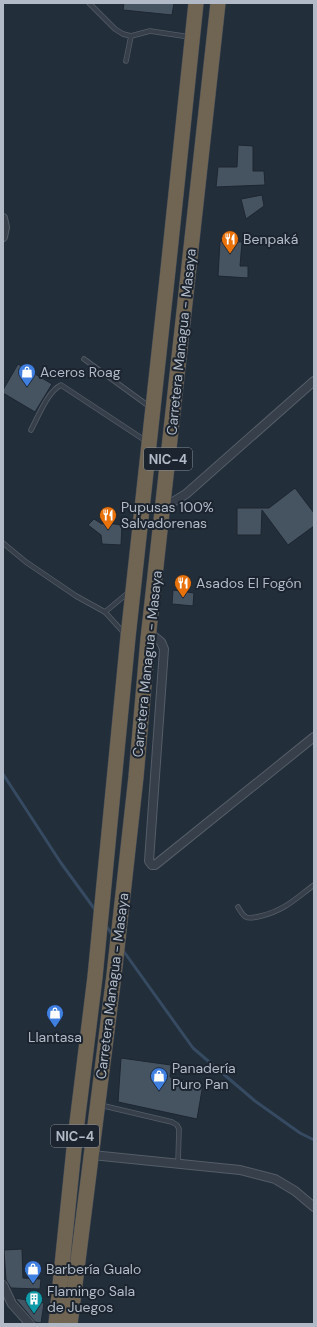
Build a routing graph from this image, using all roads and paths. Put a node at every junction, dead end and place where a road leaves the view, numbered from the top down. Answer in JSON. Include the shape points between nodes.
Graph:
{"nodes":[{"id":1,"x":89,"y":3,"type":"edge"},
{"id":2,"x":196,"y":3,"type":"edge"},
{"id":3,"x":218,"y":3,"type":"edge"},
{"id":4,"x":131,"y":36,"type":"junction"},
{"id":5,"x":192,"y":37,"type":"junction"},
{"id":6,"x":126,"y":61,"type":"dead end"},
{"id":7,"x":173,"y":216,"type":"junction"},
{"id":8,"x":3,"y":218,"type":"edge"},
{"id":9,"x":195,"y":218,"type":"junction"},
{"id":10,"x":3,"y":237,"type":"edge"},
{"id":11,"x":171,"y":248,"type":"junction"},
{"id":12,"x":192,"y":250,"type":"junction"},
{"id":13,"x":84,"y":359,"type":"dead end"},
{"id":14,"x":314,"y":381,"type":"edge"},
{"id":15,"x":153,"y":409,"type":"junction"},
{"id":16,"x":31,"y":430,"type":"dead end"},
{"id":17,"x":149,"y":443,"type":"junction"},
{"id":18,"x":163,"y":508,"type":"junction"},
{"id":19,"x":3,"y":543,"type":"edge"},
{"id":20,"x":134,"y":588,"type":"junction"},
{"id":21,"x":105,"y":612,"type":"junction"},
{"id":22,"x":149,"y":632,"type":"junction"},
{"id":23,"x":128,"y":637,"type":"junction"},
{"id":24,"x":143,"y":697,"type":"junction"},
{"id":25,"x":314,"y":737,"type":"edge"},
{"id":26,"x":314,"y":885,"type":"edge"},
{"id":27,"x":238,"y":907,"type":"dead end"},
{"id":28,"x":98,"y":1105,"type":"junction"},
{"id":29,"x":92,"y":1155,"type":"junction"},
{"id":30,"x":178,"y":1164,"type":"junction"},
{"id":31,"x":314,"y":1206,"type":"edge"},
{"id":32,"x":3,"y":1285,"type":"edge"},
{"id":33,"x":30,"y":1324,"type":"edge"},
{"id":34,"x":56,"y":1324,"type":"edge"},
{"id":35,"x":70,"y":1324,"type":"edge"}],
"edges":[{"from":1,"to":4,"type":"lane","via":[[115,29]]},
{"from":2,"to":5,"type":"highway","name":"Carretera Managua - Masaya","number":"NIC-4"},
{"from":3,"to":9,"type":"highway","name":"Carretera Managua - Masaya","number":"NIC-4"},
{"from":4,"to":5,"type":"lane","via":[[150,31]]},
{"from":4,"to":6,"type":"lane"},
{"from":5,"to":7,"type":"highway","name":"Carretera Managua - Masaya","number":"NIC-4"},
{"from":7,"to":9,"type":"highway","via":[[174,223],[179,228],[186,229],[192,225]]},
{"from":7,"to":11,"type":"highway","name":"Carretera Managua - Masaya","number":"NIC-4"},
{"from":8,"to":10,"type":"street"},
{"from":9,"to":12,"type":"highway","name":"Carretera Managua - Masaya","number":"NIC-4"},
{"from":11,"to":12,"type":"highway","via":[[179,240],[185,240]]},
{"from":11,"to":15,"type":"highway","name":"Carretera Managua - Masaya","number":"NIC-4"},
{"from":12,"to":18,"type":"highway","name":"Carretera Managua - Masaya","number":"NIC-4"},
{"from":13,"to":15,"type":"lane"},
{"from":14,"to":18,"type":"street","via":[[186,494]]},
{"from":15,"to":17,"type":"highway","name":"Carretera Managua - Masaya","number":"NIC-4"},
{"from":16,"to":17,"type":"lane","via":[[51,393],[61,385]]},
{"from":17,"to":20,"type":"highway","name":"Carretera Managua - Masaya","number":"NIC-4"},
{"from":18,"to":20,"type":"highway","via":[[150,526],[146,563],[142,576]]},
{"from":18,"to":22,"type":"highway","name":"Carretera Managua - Masaya","number":"NIC-4"},
{"from":19,"to":21,"type":"lane","via":[[76,596]]},
{"from":20,"to":21,"type":"lane"},
{"from":20,"to":23,"type":"highway","name":"Carretera Managua - Masaya","number":"NIC-4"},
{"from":21,"to":23,"type":"lane"},
{"from":22,"to":24,"type":"highway","name":"Carretera Managua - Masaya","number":"NIC-4"},
{"from":22,"to":25,"type":"street","via":[[161,642],[164,649],[149,861],[152,865],[156,865]]},
{"from":23,"to":24,"type":"highway","via":[[136,640],[141,648]]},
{"from":23,"to":34,"type":"highway","name":"Carretera Managua - Masaya","number":"NIC-4","via":[[103,896]]},
{"from":24,"to":28,"type":"highway","name":"Carretera Managua - Masaya","number":"NIC-4"},
{"from":26,"to":27,"type":"lane","via":[[272,914],[246,917]]},
{"from":28,"to":29,"type":"highway","name":"Carretera Managua - Masaya","number":"NIC-4"},
{"from":28,"to":30,"type":"lane","via":[[177,1125]]},
{"from":29,"to":30,"type":"street"},
{"from":29,"to":35,"type":"highway","name":"Carretera Managua - Masaya","number":"NIC-4"},
{"from":30,"to":31,"type":"street","via":[[240,1170],[275,1179]]},
{"from":32,"to":33,"type":"street","via":[[12,1304]]}]}
